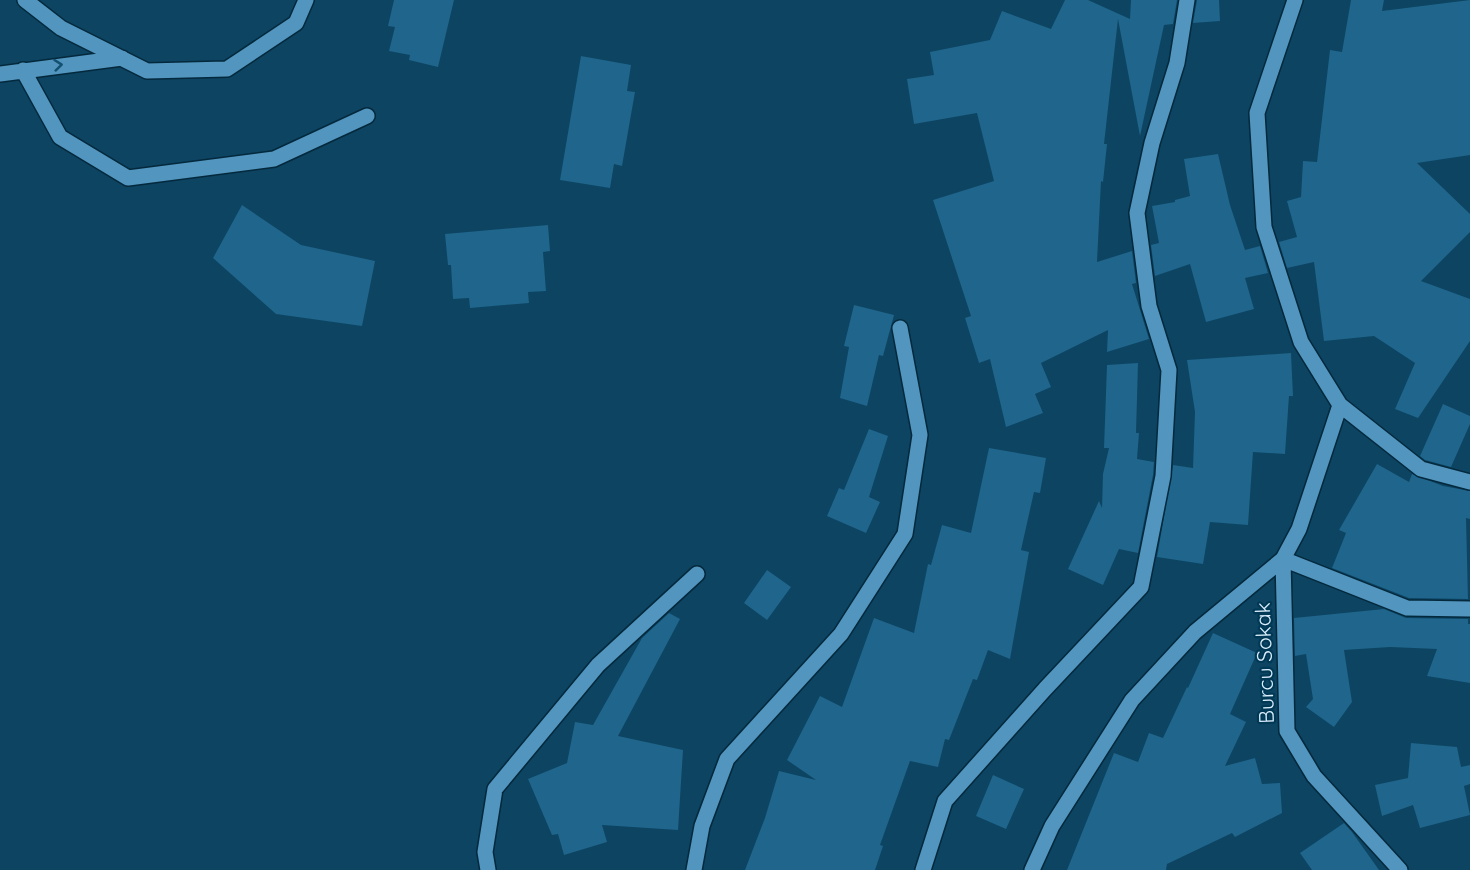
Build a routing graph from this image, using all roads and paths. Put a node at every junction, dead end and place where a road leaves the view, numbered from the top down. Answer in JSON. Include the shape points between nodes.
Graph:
{"nodes":[{"id":1,"x":25,"y":0,"type":"edge"},
{"id":2,"x":306,"y":0,"type":"edge"},
{"id":3,"x":1187,"y":0,"type":"edge"},
{"id":4,"x":1295,"y":0,"type":"edge"},
{"id":5,"x":122,"y":58,"type":"junction"},
{"id":6,"x":23,"y":70,"type":"junction"},
{"id":7,"x":0,"y":74,"type":"edge"},
{"id":8,"x":367,"y":116,"type":"dead end"},
{"id":9,"x":900,"y":328,"type":"dead end"},
{"id":10,"x":1340,"y":405,"type":"junction"},
{"id":11,"x":1470,"y":482,"type":"edge"},
{"id":12,"x":1283,"y":559,"type":"junction"},
{"id":13,"x":697,"y":574,"type":"dead end"},
{"id":14,"x":1470,"y":609,"type":"edge"},
{"id":15,"x":488,"y":870,"type":"edge"},
{"id":16,"x":694,"y":870,"type":"edge"},
{"id":17,"x":923,"y":870,"type":"edge"},
{"id":18,"x":1032,"y":870,"type":"edge"},
{"id":19,"x":1400,"y":870,"type":"edge"}],
"edges":[{"from":1,"to":5,"type":"street","via":[[61,28]]},
{"from":2,"to":5,"type":"street","via":[[296,23],[227,69],[147,71]]},
{"from":3,"to":17,"type":"street","via":[[1177,63],[1152,142],[1137,213],[1149,306],[1168,370],[1163,476],[1141,587],[945,801]]},
{"from":4,"to":10,"type":"street","via":[[1257,113],[1264,227],[1301,342]]},
{"from":6,"to":5,"type":"street","one_way":true},
{"from":6,"to":7,"type":"street"},
{"from":6,"to":8,"type":"street","via":[[60,137],[128,178],[274,159]]},
{"from":9,"to":16,"type":"street","via":[[920,435],[905,534],[841,634],[728,759],[702,826]]},
{"from":10,"to":11,"type":"street","via":[[1421,469]]},
{"from":10,"to":12,"type":"street","via":[[1299,529]]},
{"from":12,"to":14,"type":"street","via":[[1407,608]]},
{"from":12,"to":18,"type":"street","via":[[1195,632],[1132,700],[1052,826]]},
{"from":12,"to":19,"type":"street","name":"Burcu Sokak","via":[[1287,731],[1314,777]]},
{"from":13,"to":15,"type":"street","via":[[598,665],[495,789],[485,852]]}]}
